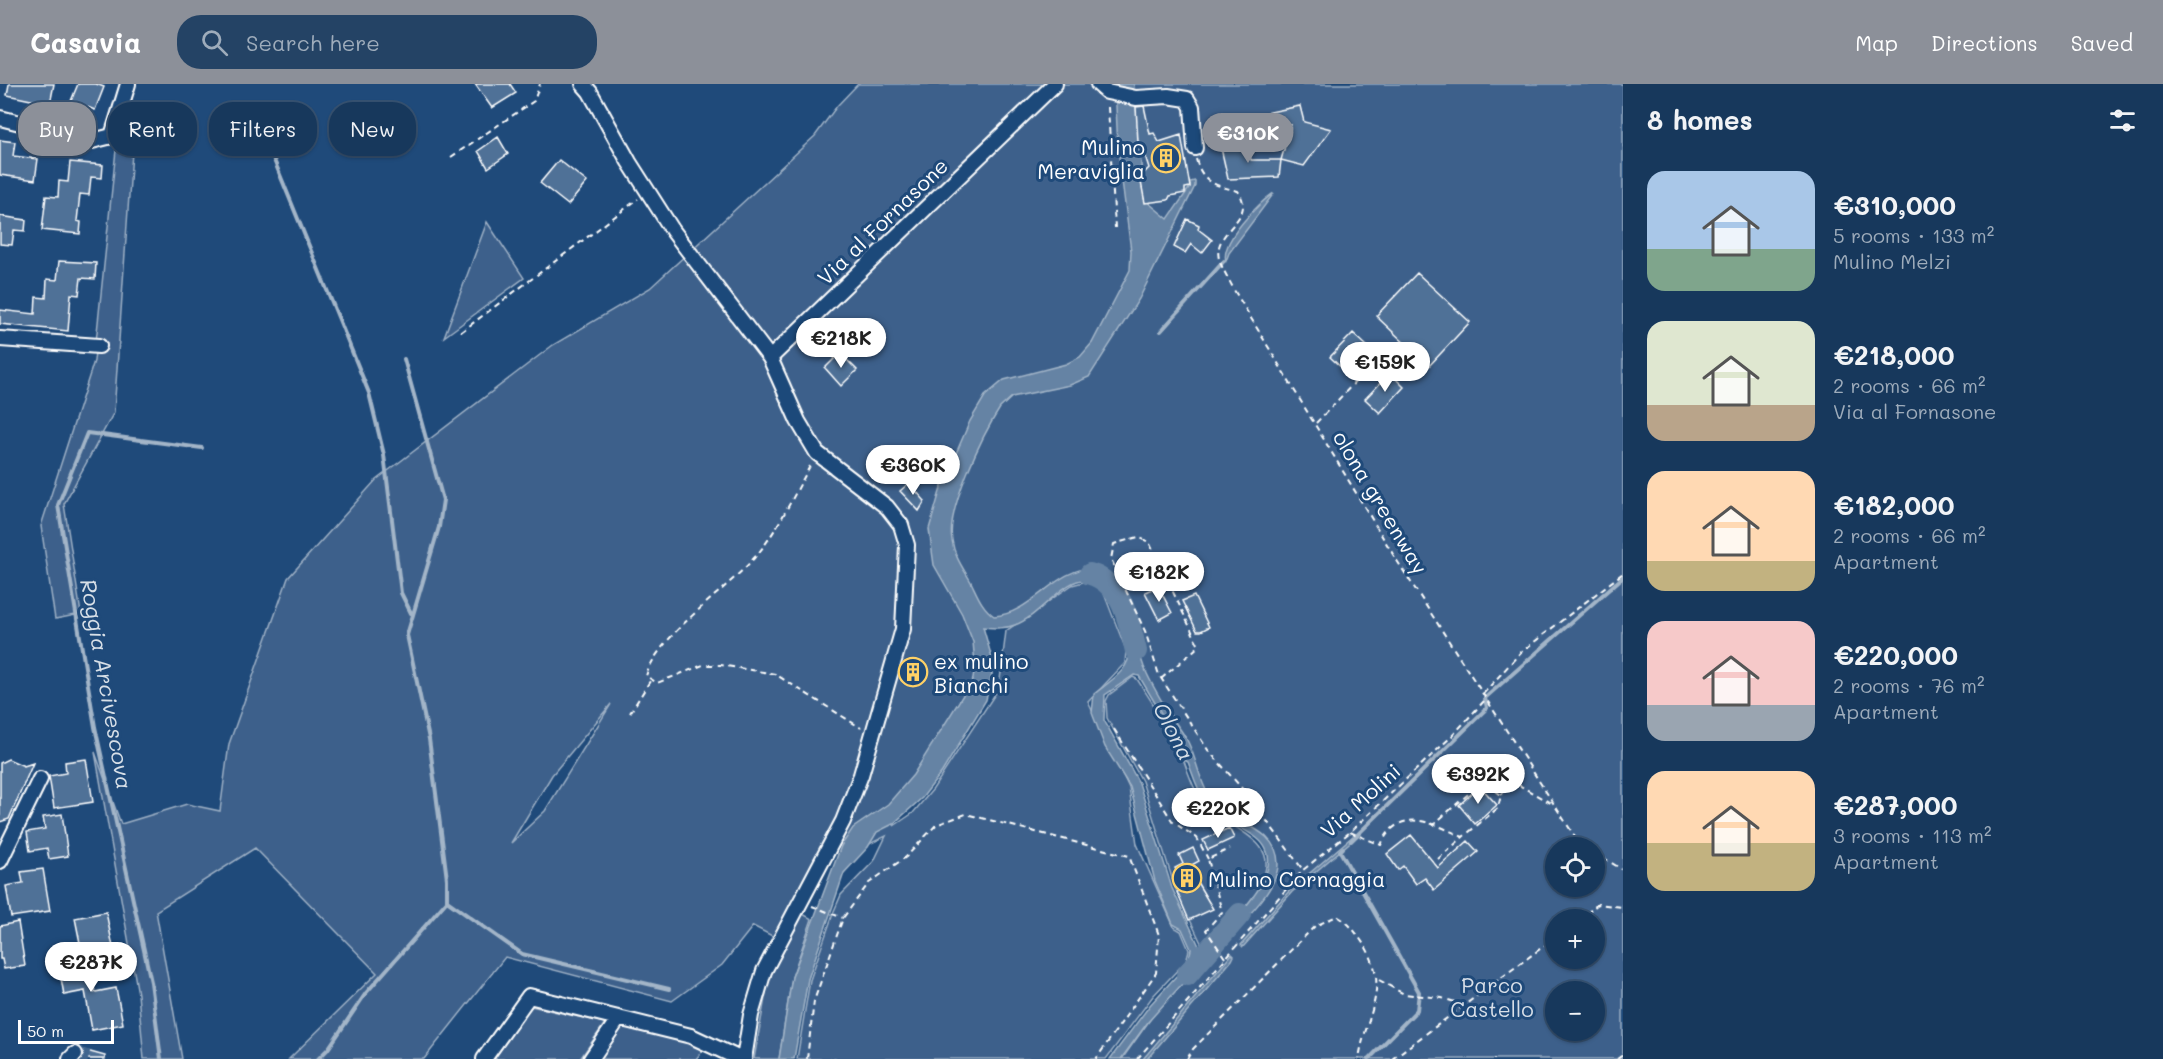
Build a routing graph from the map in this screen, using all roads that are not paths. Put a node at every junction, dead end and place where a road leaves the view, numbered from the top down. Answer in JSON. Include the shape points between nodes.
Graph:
{"nodes":[{"id":1,"x":128,"y":84,"type":"edge"},
{"id":2,"x":1055,"y":84,"type":"edge"},
{"id":3,"x":592,"y":87,"type":"edge"},
{"id":4,"x":1103,"y":88,"type":"edge"},
{"id":5,"x":0,"y":118,"type":"edge"},
{"id":6,"x":1195,"y":148,"type":"road end"},
{"id":7,"x":0,"y":339,"type":"edge"},
{"id":8,"x":99,"y":346,"type":"dead end"},
{"id":9,"x":770,"y":358,"type":"junction"},
{"id":10,"x":40,"y":779,"type":"dead end"},
{"id":11,"x":0,"y":861,"type":"edge"},
{"id":12,"x":619,"y":1018,"type":"junction"},
{"id":13,"x":712,"y":1047,"type":"junction"},
{"id":14,"x":484,"y":1059,"type":"edge"},
{"id":15,"x":591,"y":1059,"type":"edge"},
{"id":16,"x":704,"y":1059,"type":"edge"},
{"id":17,"x":742,"y":1059,"type":"edge"}],
"edges":[{"from":1,"to":5,"type":"street","via":[[112,136],[92,141]]},
{"from":2,"to":9,"type":"street","name":"Via al Fornasone"},
{"from":3,"to":9,"type":"street","via":[[673,231]]},
{"from":4,"to":6,"type":"street","via":[[1136,98],[1187,99],[1192,107]]},
{"from":7,"to":8,"type":"street"},
{"from":9,"to":17,"type":"street","via":[[798,421],[818,453],[887,507],[902,525],[907,545],[903,629],[861,776],[843,821],[764,971]]},
{"from":10,"to":11,"type":"street"},
{"from":12,"to":13,"type":"street","via":[[691,1036]]},
{"from":12,"to":14,"type":"street","via":[[529,996]]},
{"from":12,"to":15,"type":"street"},
{"from":13,"to":16,"type":"street"},
{"from":13,"to":17,"type":"street"}]}
